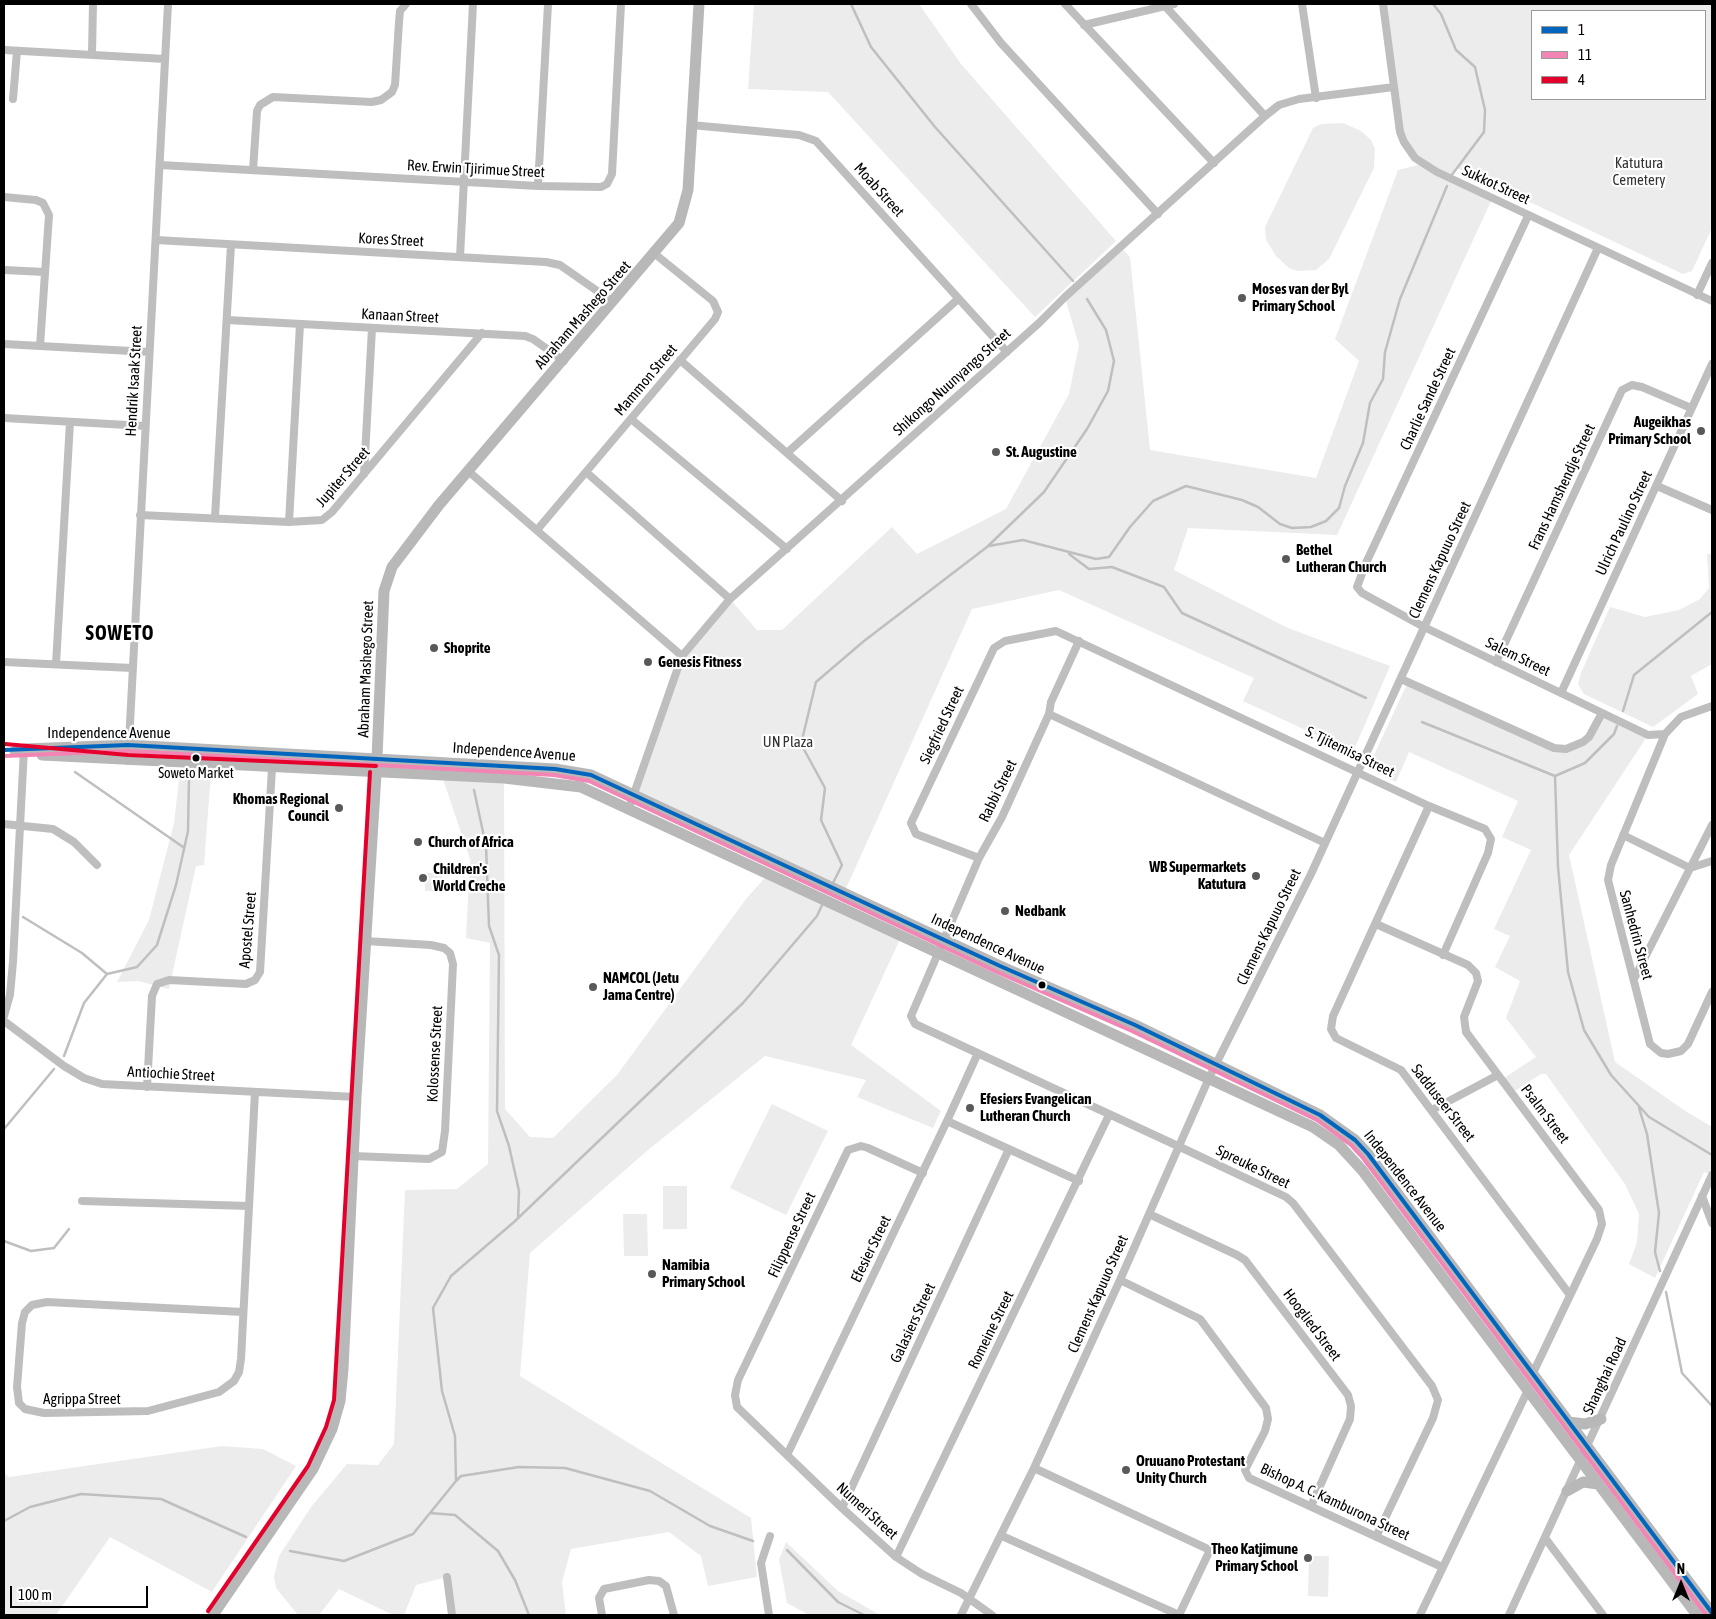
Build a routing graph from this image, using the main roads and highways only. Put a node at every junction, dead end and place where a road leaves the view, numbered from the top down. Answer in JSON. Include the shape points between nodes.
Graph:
{"nodes":[{"id":1,"x":699,"y":4,"type":"edge"},
{"id":2,"x":16,"y":751,"type":"edge"},
{"id":3,"x":128,"y":753,"type":"junction"},
{"id":4,"x":377,"y":758,"type":"junction"},
{"id":5,"x":376,"y":772,"type":"junction"},
{"id":6,"x":1601,"y":1418,"type":"road end"},
{"id":7,"x":1569,"y":1422,"type":"junction"},
{"id":8,"x":1598,"y":1484,"type":"junction"},
{"id":9,"x":1567,"y":1490,"type":"road end"},
{"id":10,"x":1711,"y":1610,"type":"edge"},
{"id":11,"x":213,"y":1615,"type":"edge"},
{"id":12,"x":1697,"y":1615,"type":"edge"}],
"edges":[{"from":1,"to":4,"type":"main road","name":"Abraham Mashego Street","via":[[686,206],[679,223],[564,361],[467,470],[392,567],[384,591]]},
{"from":2,"to":3,"type":"main road","name":"Independence Avenue"},
{"from":3,"to":4,"type":"main road","name":"Independence Avenue"},
{"from":3,"to":5,"type":"main road","name":"Independence Avenue","via":[[199,757],[267,768]]},
{"from":4,"to":5,"type":"main road","name":"Abraham Mashego Street"},
{"from":4,"to":7,"type":"main road","name":"Independence Avenue","via":[[591,775],[1135,1025],[1320,1115],[1355,1140],[1368,1154]]},
{"from":5,"to":8,"type":"main road","name":"Independence Avenue","via":[[555,782],[581,787],[1313,1127],[1349,1155]]},
{"from":5,"to":11,"type":"main road","name":"Abraham Mashego Street","via":[[356,1097],[344,1369],[335,1420],[313,1469]]},
{"from":6,"to":7,"type":"main road","via":[[1585,1424]]},
{"from":7,"to":10,"type":"main road","name":"Independence Avenue"},
{"from":8,"to":9,"type":"main road","via":[[1583,1482]]},
{"from":8,"to":12,"type":"main road","name":"Independence Avenue"}]}
